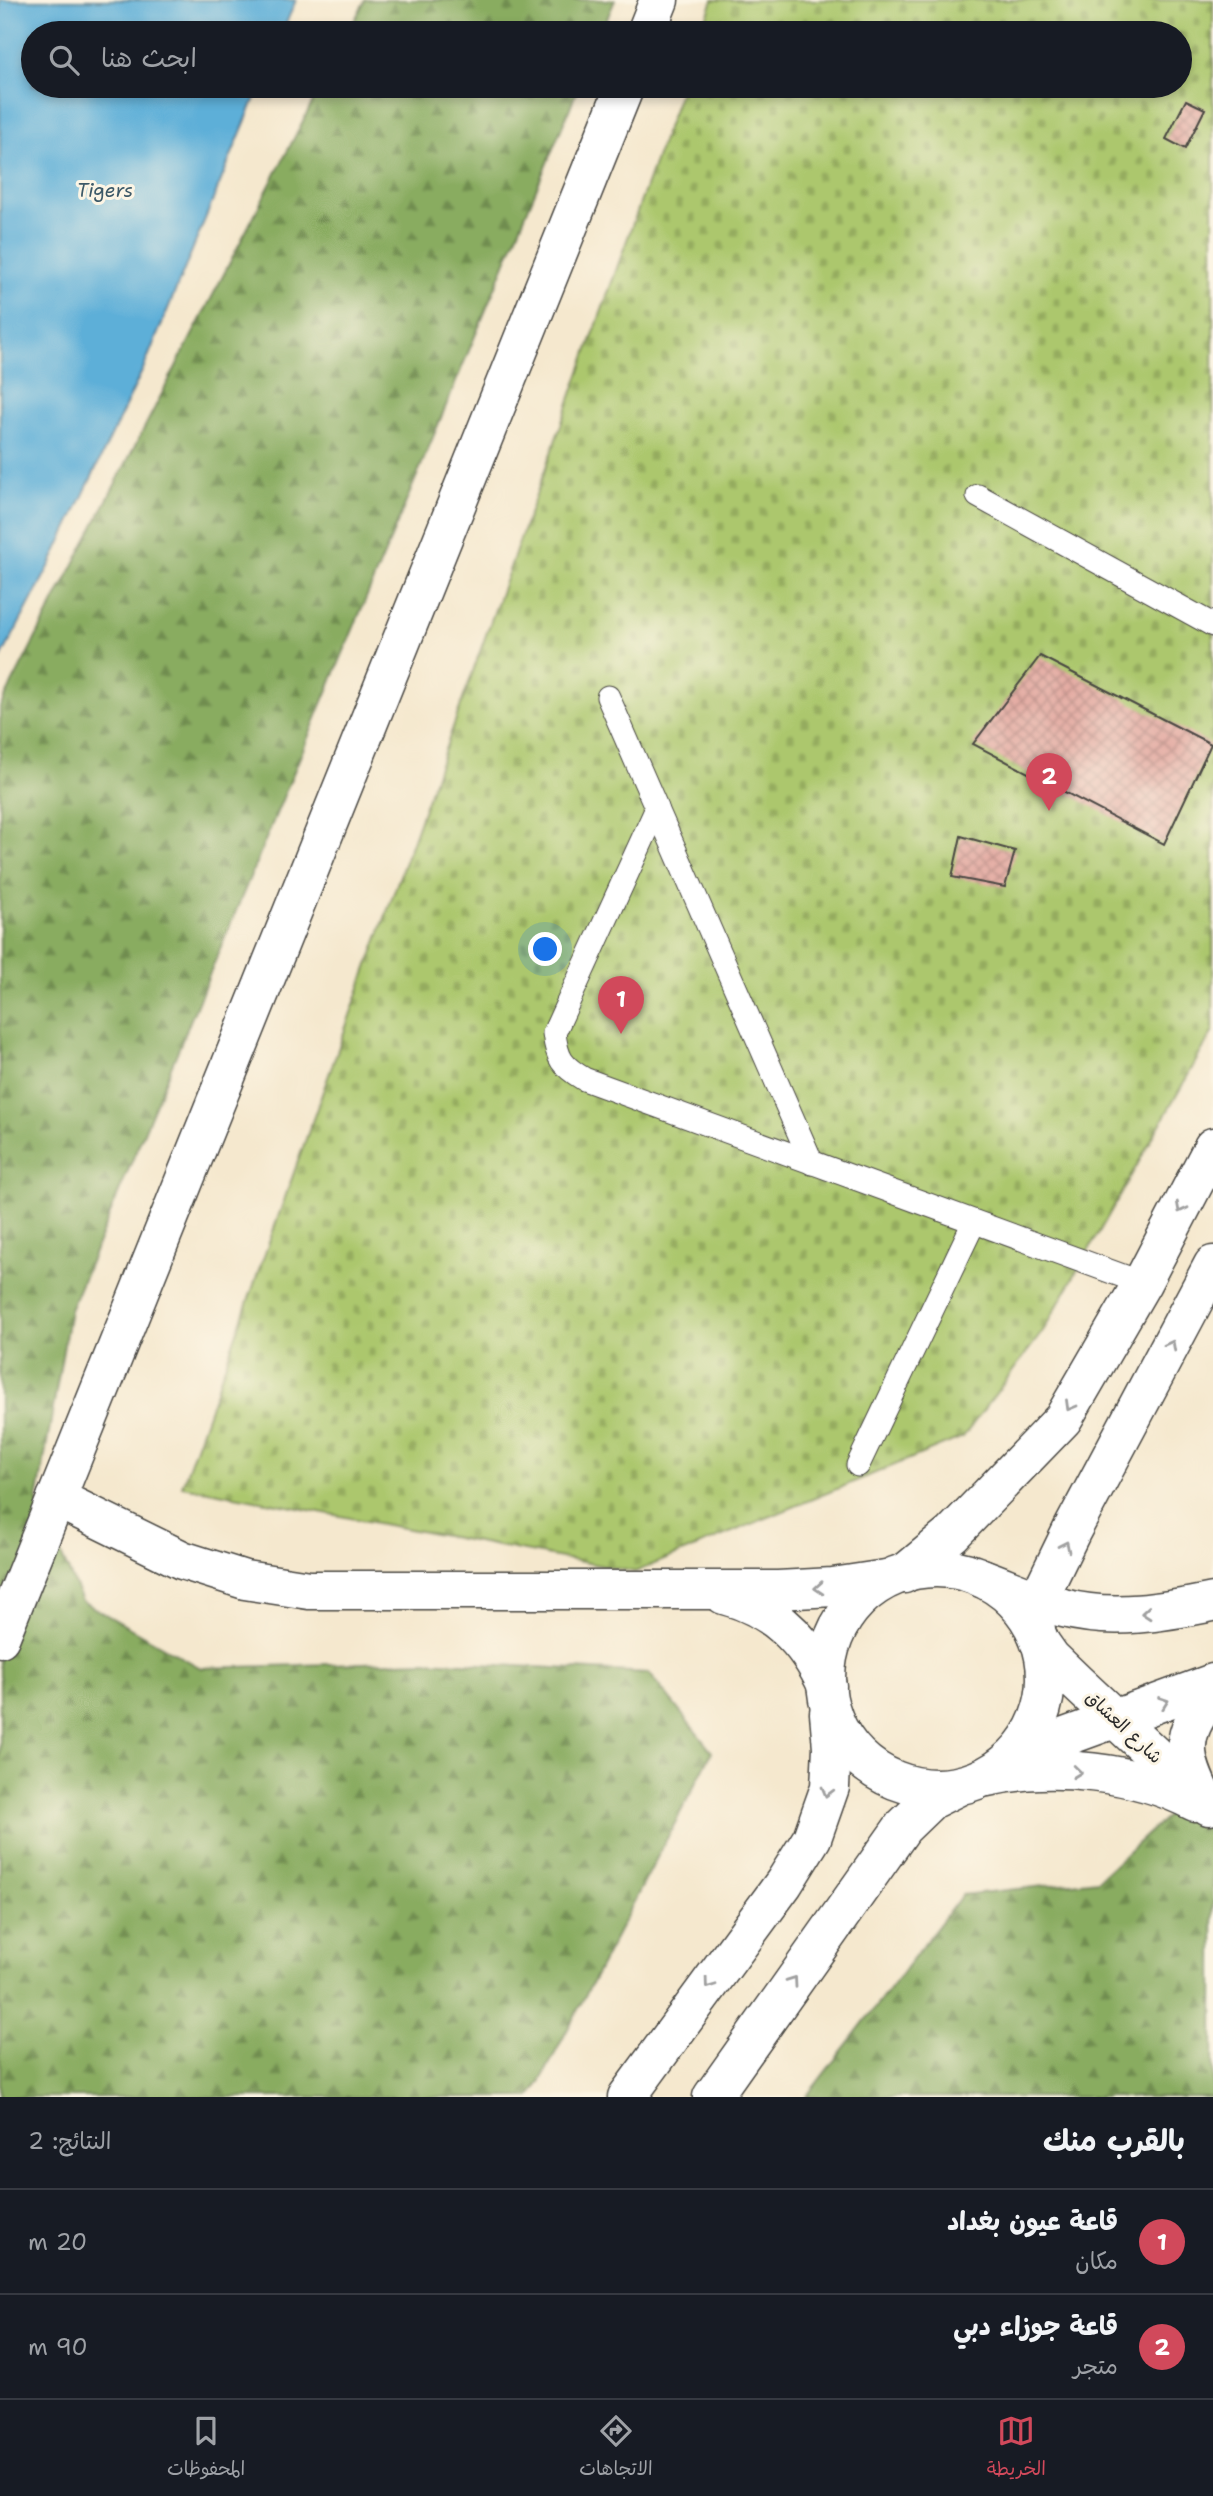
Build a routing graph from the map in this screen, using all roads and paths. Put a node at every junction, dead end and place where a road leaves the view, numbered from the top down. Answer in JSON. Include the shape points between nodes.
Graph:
{"nodes":[{"id":1,"x":659,"y":0,"type":"edge"},
{"id":2,"x":651,"y":21,"type":"edge"},
{"id":3,"x":620,"y":98,"type":"edge"},
{"id":4,"x":978,"y":496,"type":"dead end"},
{"id":5,"x":1213,"y":625,"type":"edge"},
{"id":6,"x":608,"y":696,"type":"dead end"},
{"id":7,"x":657,"y":807,"type":"junction"},
{"id":8,"x":1213,"y":1147,"type":"edge"},
{"id":9,"x":812,"y":1163,"type":"junction"},
{"id":10,"x":974,"y":1222,"type":"junction"},
{"id":11,"x":1213,"y":1265,"type":"edge"},
{"id":12,"x":1142,"y":1283,"type":"junction"},
{"id":13,"x":858,"y":1465,"type":"dead end"},
{"id":14,"x":56,"y":1498,"type":"junction"},
{"id":15,"x":895,"y":1576,"type":"junction"},
{"id":16,"x":702,"y":1589,"type":"junction"},
{"id":17,"x":1213,"y":1602,"type":"edge"},
{"id":18,"x":1038,"y":1624,"type":"junction"},
{"id":19,"x":0,"y":1638,"type":"edge"},
{"id":20,"x":1213,"y":1683,"type":"edge"},
{"id":21,"x":827,"y":1693,"type":"junction"},
{"id":22,"x":1213,"y":1694,"type":"edge"},
{"id":23,"x":1115,"y":1720,"type":"junction"},
{"id":24,"x":984,"y":1775,"type":"junction"},
{"id":25,"x":1210,"y":1808,"type":"edge"},
{"id":26,"x":627,"y":2097,"type":"edge"},
{"id":27,"x":712,"y":2097,"type":"edge"}],
"edges":[{"from":1,"to":2,"type":"main road"},
{"from":3,"to":14,"type":"main road"},
{"from":4,"to":5,"type":"lane"},
{"from":6,"to":7,"type":"lane"},
{"from":7,"to":9,"type":"lane"},
{"from":7,"to":9,"type":"lane","via":[[554,1033],[556,1053],[567,1069],[584,1079]]},
{"from":8,"to":12,"type":"main road","one_way":true},
{"from":9,"to":10,"type":"lane"},
{"from":10,"to":12,"type":"lane"},
{"from":10,"to":13,"type":"lane"},
{"from":18,"to":11,"type":"main road","one_way":true,"via":[[1072,1530]]},
{"from":12,"to":15,"type":"main road","one_way":true,"via":[[1063,1419],[952,1534]]},
{"from":14,"to":16,"type":"main road","via":[[181,1560],[245,1580],[309,1590]]},
{"from":14,"to":19,"type":"main road"},
{"from":15,"to":16,"type":"main road","one_way":true,"via":[[832,1587]]},
{"from":15,"to":18,"type":"main road","via":[[921,1568],[952,1569],[982,1578]]},
{"from":15,"to":21,"type":"main road","via":[[858,1600],[837,1629],[826,1664]]},
{"from":16,"to":21,"type":"main road","via":[[761,1610],[795,1635],[815,1659]]},
{"from":17,"to":18,"type":"main road","one_way":true,"via":[[1118,1615],[1065,1608]]},
{"from":18,"to":23,"type":"main road","name":"شارع العشاق","via":[[1051,1658]]},
{"from":18,"to":24,"type":"main road","via":[[1046,1686],[1040,1714],[1028,1739]]},
{"from":23,"to":20,"type":"main road","one_way":true},
{"from":21,"to":24,"type":"main road","via":[[841,1734],[863,1761],[893,1780],[927,1788]]},
{"from":21,"to":26,"type":"main road","one_way":true,"via":[[830,1787],[812,1838]]},
{"from":22,"to":25,"type":"main road","via":[[1191,1727],[1186,1752],[1191,1774]]},
{"from":23,"to":24,"type":"main road","via":[[1032,1749]]},
{"from":23,"to":25,"type":"main road","name":"شارع العشاق"},
{"from":24,"to":25,"type":"main road","name":"شارع العشاق","one_way":true,"via":[[1039,1769],[1119,1777]]},
{"from":27,"to":24,"type":"main road","one_way":true,"via":[[903,1827],[931,1800]]}]}
